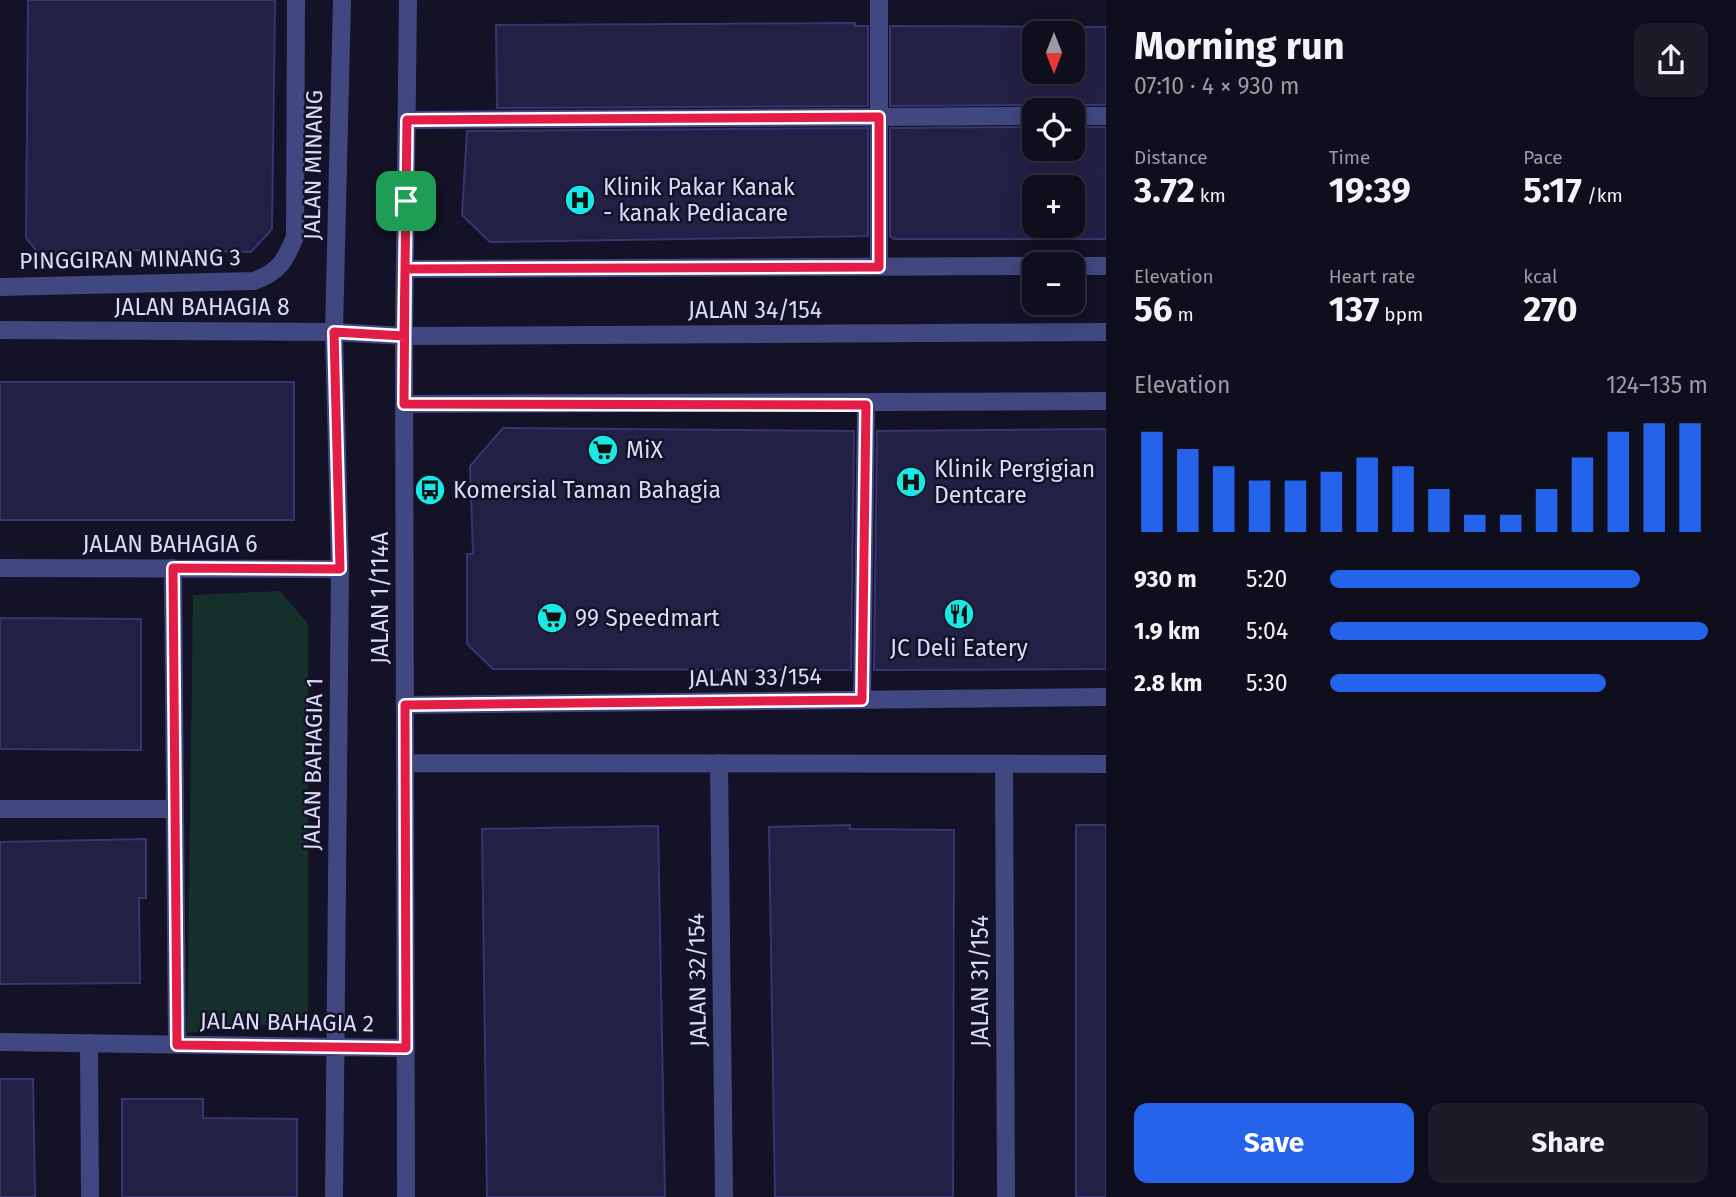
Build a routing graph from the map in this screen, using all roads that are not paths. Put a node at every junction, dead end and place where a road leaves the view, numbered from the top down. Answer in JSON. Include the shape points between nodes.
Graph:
{"nodes":[{"id":1,"x":296,"y":0,"type":"edge"},
{"id":2,"x":342,"y":0,"type":"edge"},
{"id":3,"x":408,"y":0,"type":"edge"},
{"id":4,"x":879,"y":0,"type":"edge"},
{"id":5,"x":1022,"y":116,"type":"edge"},
{"id":6,"x":1085,"y":116,"type":"edge"},
{"id":7,"x":1106,"y":116,"type":"edge"},
{"id":8,"x":879,"y":117,"type":"junction"},
{"id":9,"x":407,"y":120,"type":"junction"},
{"id":10,"x":1022,"y":266,"type":"edge"},
{"id":11,"x":1085,"y":266,"type":"edge"},
{"id":12,"x":1106,"y":266,"type":"edge"},
{"id":13,"x":879,"y":267,"type":"junction"},
{"id":14,"x":405,"y":269,"type":"junction"},
{"id":15,"x":0,"y":287,"type":"edge"},
{"id":16,"x":0,"y":330,"type":"edge"},
{"id":17,"x":334,"y":332,"type":"junction"},
{"id":18,"x":1106,"y":332,"type":"edge"},
{"id":19,"x":404,"y":336,"type":"junction"},
{"id":20,"x":1106,"y":401,"type":"edge"},
{"id":21,"x":404,"y":404,"type":"junction"},
{"id":22,"x":866,"y":405,"type":"junction"},
{"id":23,"x":0,"y":568,"type":"edge"},
{"id":24,"x":173,"y":568,"type":"junction"},
{"id":25,"x":340,"y":569,"type":"junction"},
{"id":26,"x":1106,"y":697,"type":"edge"},
{"id":27,"x":862,"y":700,"type":"junction"},
{"id":28,"x":405,"y":705,"type":"junction"},
{"id":29,"x":405,"y":763,"type":"junction"},
{"id":30,"x":719,"y":763,"type":"junction"},
{"id":31,"x":1004,"y":764,"type":"junction"},
{"id":32,"x":1106,"y":764,"type":"edge"},
{"id":33,"x":0,"y":809,"type":"edge"},
{"id":34,"x":175,"y":809,"type":"junction"},
{"id":35,"x":0,"y":1042,"type":"edge"},
{"id":36,"x":89,"y":1043,"type":"junction"},
{"id":37,"x":177,"y":1045,"type":"junction"},
{"id":38,"x":334,"y":1047,"type":"junction"},
{"id":39,"x":406,"y":1048,"type":"junction"},
{"id":40,"x":90,"y":1197,"type":"edge"},
{"id":41,"x":334,"y":1197,"type":"edge"},
{"id":42,"x":406,"y":1197,"type":"edge"},
{"id":43,"x":724,"y":1197,"type":"edge"},
{"id":44,"x":1006,"y":1197,"type":"edge"}],
"edges":[{"from":1,"to":15,"type":"street","name":"PINGGIRAN MINANG 3","via":[[295,237],[285,263],[254,281]]},
{"from":2,"to":17,"type":"street","name":"JALAN MINANG"},
{"from":3,"to":9,"type":"street","name":"JALAN 1/114A"},
{"from":4,"to":8,"type":"street"},
{"from":5,"to":8,"type":"street"},
{"from":6,"to":7,"type":"street"},
{"from":8,"to":9,"type":"street"},
{"from":8,"to":13,"type":"street"},
{"from":9,"to":14,"type":"street","name":"JALAN 1/114A"},
{"from":10,"to":13,"type":"street","name":"JALAN 34/154"},
{"from":11,"to":12,"type":"street"},
{"from":13,"to":14,"type":"street","name":"JALAN 34/154"},
{"from":14,"to":19,"type":"street","name":"JALAN 1/114A"},
{"from":16,"to":17,"type":"street","name":"JALAN BAHAGIA 8"},
{"from":17,"to":19,"type":"street","name":"JALAN BAHAGIA 8"},
{"from":17,"to":25,"type":"street","name":"JALAN BAHAGIA 1"},
{"from":18,"to":19,"type":"street","name":"JALAN 34/154"},
{"from":19,"to":21,"type":"street","name":"JALAN 1/114A"},
{"from":20,"to":22,"type":"street"},
{"from":21,"to":22,"type":"street"},
{"from":21,"to":28,"type":"street","name":"JALAN 1/114A"},
{"from":22,"to":27,"type":"street"},
{"from":23,"to":24,"type":"street","name":"JALAN BAHAGIA 6"},
{"from":24,"to":25,"type":"street","name":"JALAN BAHAGIA 6"},
{"from":24,"to":34,"type":"street"},
{"from":25,"to":38,"type":"street","name":"JALAN BAHAGIA 1"},
{"from":26,"to":27,"type":"street","name":"JALAN 33/154"},
{"from":27,"to":28,"type":"street","name":"JALAN 33/154"},
{"from":28,"to":29,"type":"street","name":"JALAN 1/114A"},
{"from":29,"to":30,"type":"street"},
{"from":29,"to":39,"type":"street","name":"JALAN 1/114A"},
{"from":30,"to":31,"type":"street"},
{"from":30,"to":43,"type":"street","name":"JALAN 32/154"},
{"from":31,"to":32,"type":"street"},
{"from":31,"to":44,"type":"street","name":"JALAN 31/154"},
{"from":33,"to":34,"type":"street"},
{"from":34,"to":37,"type":"street"},
{"from":35,"to":36,"type":"street","name":"JALAN BAHAGIA 2"},
{"from":36,"to":37,"type":"street","name":"JALAN BAHAGIA 2"},
{"from":36,"to":40,"type":"street"},
{"from":37,"to":38,"type":"street","name":"JALAN BAHAGIA 2"},
{"from":38,"to":39,"type":"street","name":"JALAN BAHAGIA 2"},
{"from":38,"to":41,"type":"street","name":"JALAN BAHAGIA 1"},
{"from":39,"to":42,"type":"street","name":"JALAN 1/114A"}]}
